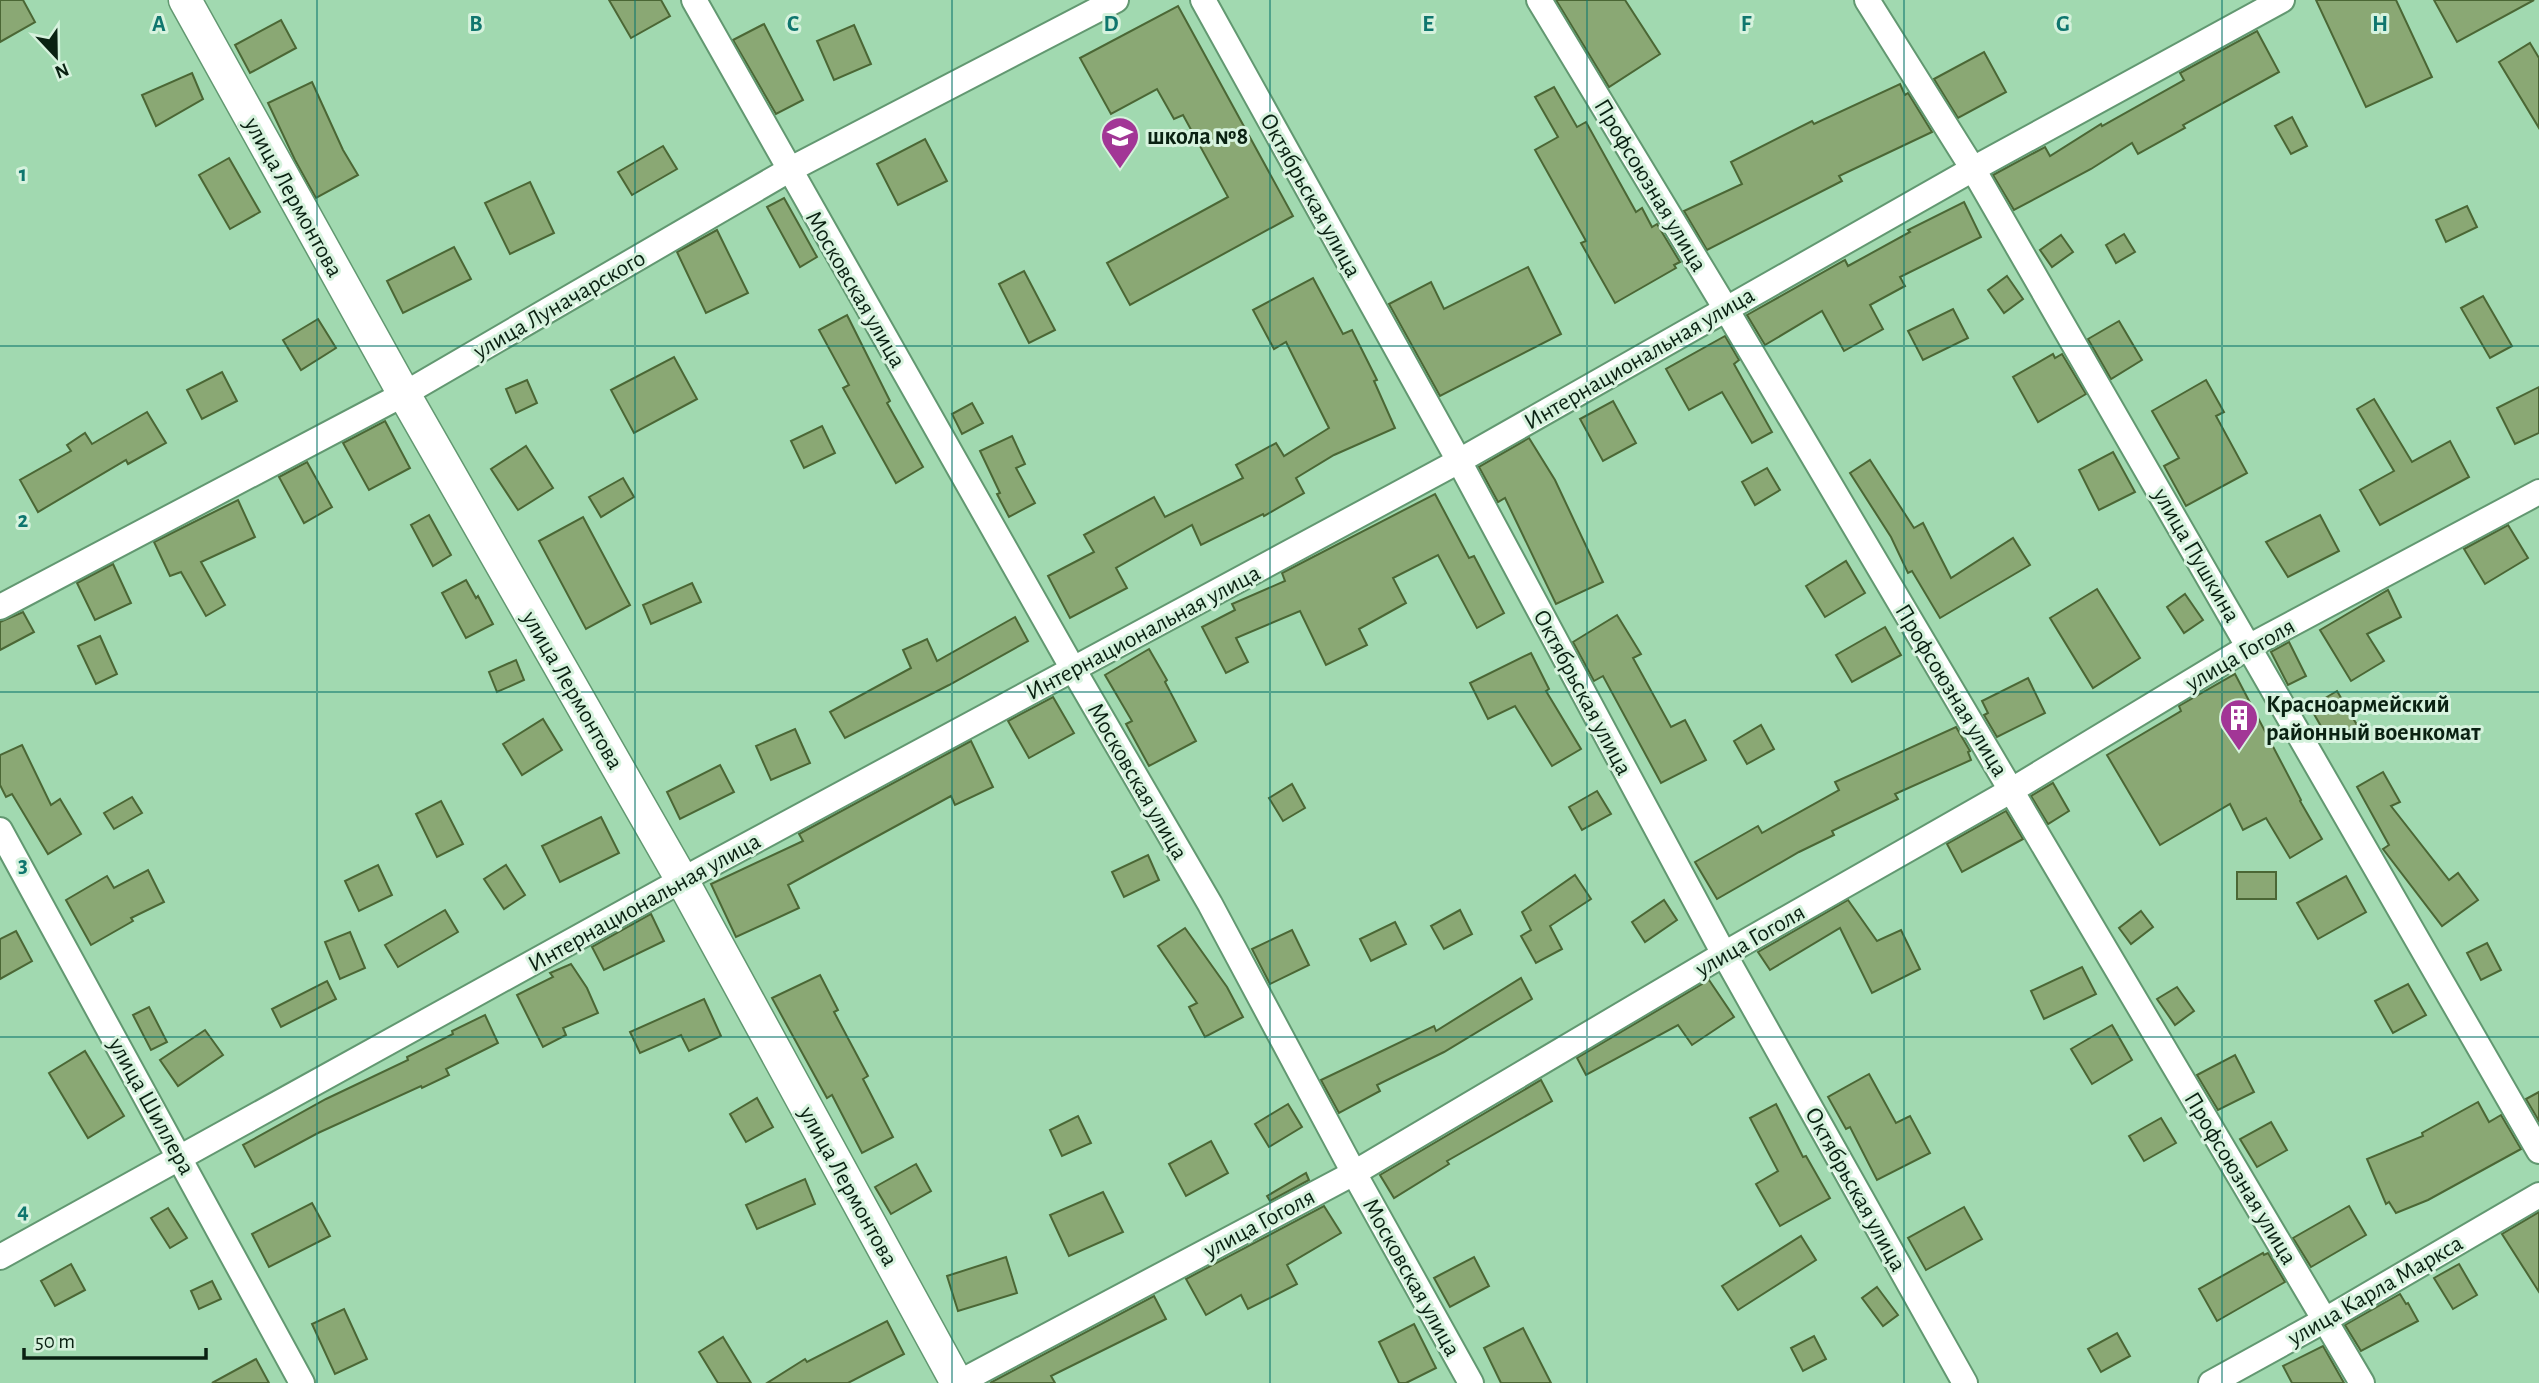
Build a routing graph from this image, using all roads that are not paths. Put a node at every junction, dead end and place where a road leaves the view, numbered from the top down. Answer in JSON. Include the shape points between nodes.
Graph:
{"nodes":[{"id":1,"x":185,"y":0,"type":"edge"},
{"id":2,"x":694,"y":0,"type":"edge"},
{"id":3,"x":1116,"y":0,"type":"edge"},
{"id":4,"x":1203,"y":0,"type":"edge"},
{"id":5,"x":1539,"y":0,"type":"edge"},
{"id":6,"x":1867,"y":0,"type":"edge"},
{"id":7,"x":2282,"y":0,"type":"edge"},
{"id":8,"x":1973,"y":169,"type":"junction"},
{"id":9,"x":789,"y":170,"type":"junction"},
{"id":10,"x":1726,"y":309,"type":"junction"},
{"id":11,"x":404,"y":394,"type":"junction"},
{"id":12,"x":1460,"y":461,"type":"junction"},
{"id":13,"x":2539,"y":492,"type":"edge"},
{"id":14,"x":0,"y":607,"type":"edge"},
{"id":15,"x":2250,"y":646,"type":"junction"},
{"id":16,"x":1073,"y":669,"type":"junction"},
{"id":17,"x":2012,"y":790,"type":"junction"},
{"id":18,"x":0,"y":830,"type":"edge"},
{"id":19,"x":682,"y":880,"type":"junction"},
{"id":20,"x":1724,"y":954,"type":"junction"},
{"id":21,"x":2539,"y":1151,"type":"edge"},
{"id":22,"x":180,"y":1157,"type":"junction"},
{"id":23,"x":1354,"y":1173,"type":"junction"},
{"id":24,"x":2539,"y":1195,"type":"edge"},
{"id":25,"x":0,"y":1257,"type":"edge"},
{"id":26,"x":2325,"y":1320,"type":"junction"},
{"id":27,"x":302,"y":1383,"type":"edge"},
{"id":28,"x":958,"y":1383,"type":"edge"},
{"id":29,"x":1471,"y":1383,"type":"edge"},
{"id":30,"x":1965,"y":1383,"type":"edge"},
{"id":31,"x":2211,"y":1383,"type":"edge"},
{"id":32,"x":2362,"y":1383,"type":"edge"}],
"edges":[{"from":1,"to":11,"type":"street","name":"улица Лермонтова"},
{"from":2,"to":9,"type":"street","name":"Московская улица"},
{"from":3,"to":9,"type":"street","name":"улица Луначарского"},
{"from":4,"to":12,"type":"street","name":"Октябрьская улица"},
{"from":5,"to":10,"type":"street","name":"Профсоюзная улица"},
{"from":6,"to":8,"type":"street","name":"улица Пушкина"},
{"from":7,"to":8,"type":"street","name":"Интернациональная улица"},
{"from":8,"to":10,"type":"street","name":"Интернациональная улица"},
{"from":8,"to":15,"type":"street","name":"улица Пушкина"},
{"from":9,"to":11,"type":"street","name":"улица Луначарского"},
{"from":9,"to":16,"type":"street","name":"Московская улица"},
{"from":10,"to":12,"type":"street","name":"Интернациональная улица"},
{"from":10,"to":17,"type":"street","name":"Профсоюзная улица"},
{"from":11,"to":14,"type":"street","name":"улица Луначарского"},
{"from":11,"to":19,"type":"street","name":"улица Лермонтова"},
{"from":12,"to":16,"type":"street","name":"Интернациональная улица"},
{"from":12,"to":20,"type":"street","name":"Октябрьская улица"},
{"from":13,"to":15,"type":"street","name":"улица Гоголя"},
{"from":15,"to":17,"type":"street","name":"улица Гоголя"},
{"from":15,"to":21,"type":"street","name":"улица Пушкина"},
{"from":16,"to":19,"type":"street","name":"Интернациональная улица"},
{"from":16,"to":23,"type":"street","name":"Московская улица","via":[[1210,904]]},
{"from":17,"to":20,"type":"street","name":"улица Гоголя"},
{"from":17,"to":26,"type":"street","name":"Профсоюзная улица"},
{"from":18,"to":22,"type":"street","name":"улица Шиллера"},
{"from":19,"to":22,"type":"street","name":"Интернациональная улица"},
{"from":19,"to":28,"type":"street","name":"улица Лермонтова"},
{"from":20,"to":23,"type":"street","name":"улица Гоголя"},
{"from":20,"to":30,"type":"street","name":"Октябрьская улица"},
{"from":22,"to":25,"type":"street","name":"Интернациональная улица"},
{"from":22,"to":27,"type":"street","name":"улица Шиллера"},
{"from":23,"to":28,"type":"street","name":"улица Гоголя"},
{"from":23,"to":29,"type":"street","name":"Московская улица"},
{"from":24,"to":26,"type":"street","name":"улица Карла Маркса"},
{"from":26,"to":31,"type":"street","name":"улица Карла Маркса"},
{"from":26,"to":32,"type":"street","name":"Профсоюзная улица"}]}
